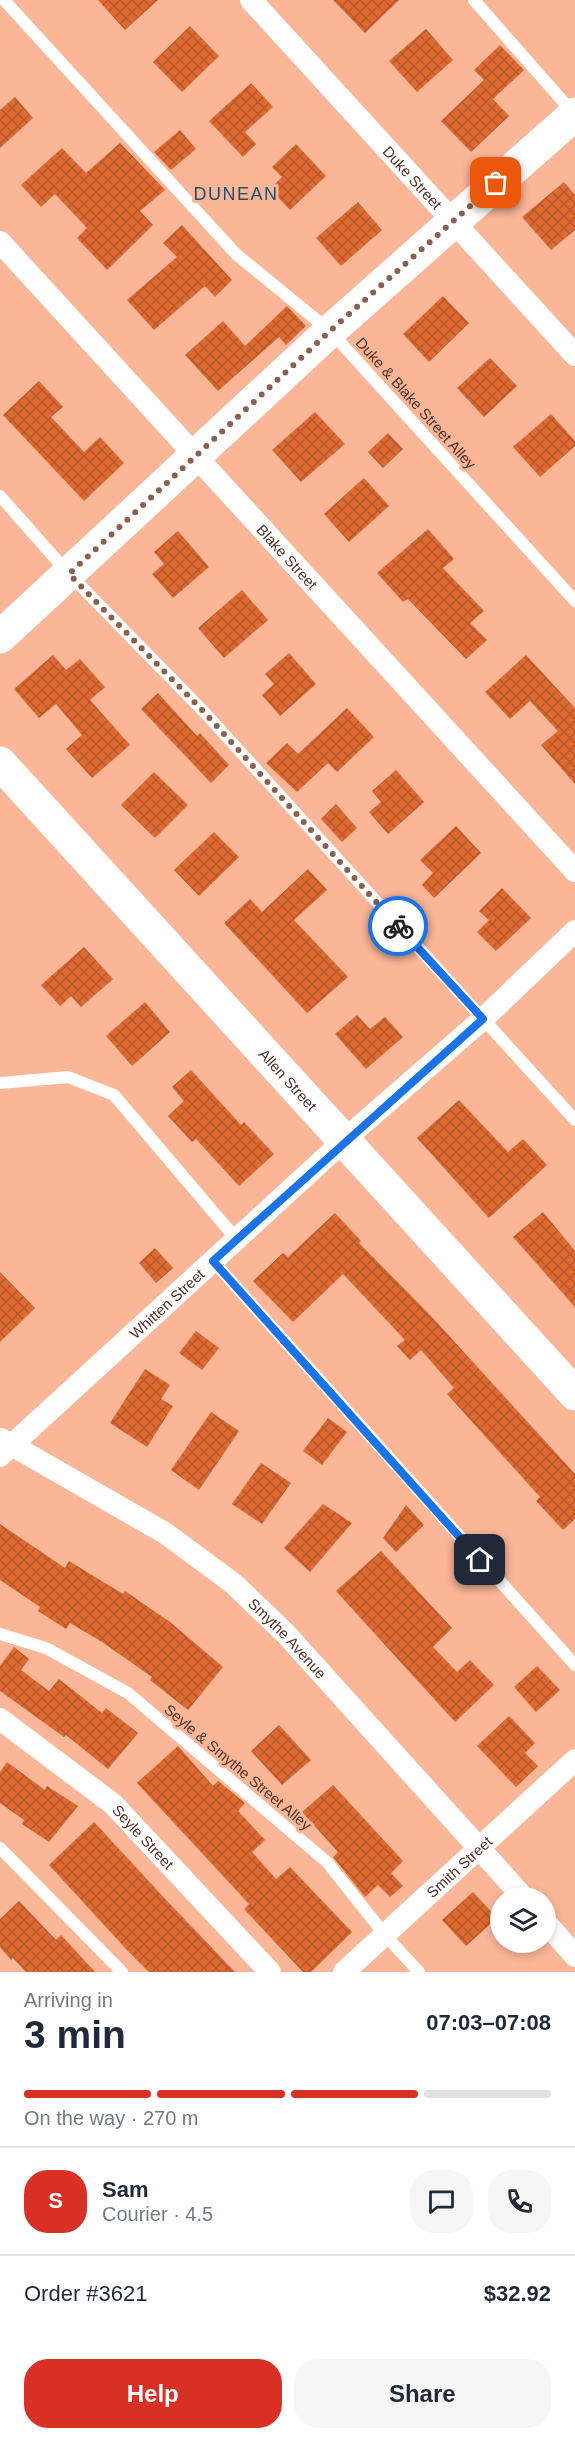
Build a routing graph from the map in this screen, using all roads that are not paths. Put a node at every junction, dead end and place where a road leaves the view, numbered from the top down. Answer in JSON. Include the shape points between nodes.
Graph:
{"nodes":[{"id":1,"x":4,"y":0,"type":"edge"},
{"id":2,"x":251,"y":0,"type":"edge"},
{"id":3,"x":474,"y":0,"type":"edge"},
{"id":4,"x":575,"y":114,"type":"edge"},
{"id":5,"x":453,"y":221,"type":"junction"},
{"id":6,"x":0,"y":242,"type":"edge"},
{"id":7,"x":330,"y":331,"type":"junction"},
{"id":8,"x":575,"y":355,"type":"edge"},
{"id":9,"x":195,"y":457,"type":"junction"},
{"id":10,"x":0,"y":496,"type":"edge"},
{"id":11,"x":69,"y":574,"type":"junction"},
{"id":12,"x":575,"y":601,"type":"edge"},
{"id":13,"x":0,"y":637,"type":"edge"},
{"id":14,"x":0,"y":763,"type":"edge"},
{"id":15,"x":575,"y":871,"type":"edge"},
{"id":16,"x":575,"y":931,"type":"edge"},
{"id":17,"x":483,"y":1019,"type":"junction"},
{"id":18,"x":0,"y":1083,"type":"edge"},
{"id":19,"x":575,"y":1120,"type":"edge"},
{"id":20,"x":344,"y":1141,"type":"junction"},
{"id":21,"x":238,"y":1240,"type":"junction"},
{"id":22,"x":213,"y":1261,"type":"junction"},
{"id":23,"x":575,"y":1394,"type":"edge"},
{"id":24,"x":4,"y":1447,"type":"edge"},
{"id":25,"x":0,"y":1634,"type":"edge"},
{"id":26,"x":575,"y":1665,"type":"edge"},
{"id":27,"x":0,"y":1719,"type":"edge"},
{"id":28,"x":575,"y":1760,"type":"edge"},
{"id":29,"x":0,"y":1848,"type":"edge"},
{"id":30,"x":480,"y":1848,"type":"junction"},
{"id":31,"x":514,"y":1887,"type":"edge"},
{"id":32,"x":556,"y":1934,"type":"edge"},
{"id":33,"x":385,"y":1935,"type":"junction"},
{"id":34,"x":575,"y":1956,"type":"edge"},
{"id":35,"x":122,"y":1972,"type":"edge"},
{"id":36,"x":270,"y":1972,"type":"edge"},
{"id":37,"x":344,"y":1972,"type":"edge"},
{"id":38,"x":419,"y":1972,"type":"edge"}],
"edges":[{"from":1,"to":7,"type":"lane","name":"Duke & Blake Street Alley","via":[[236,254]]},
{"from":2,"to":5,"type":"street","name":"Duke Street"},
{"from":3,"to":4,"type":"lane"},
{"from":4,"to":5,"type":"street"},
{"from":5,"to":7,"type":"street"},
{"from":5,"to":8,"type":"street","name":"Duke Street"},
{"from":6,"to":9,"type":"street","name":"Blake Street"},
{"from":7,"to":9,"type":"street"},
{"from":7,"to":12,"type":"lane","name":"Duke & Blake Street Alley"},
{"from":9,"to":11,"type":"street"},
{"from":9,"to":15,"type":"street","name":"Blake Street"},
{"from":10,"to":11,"type":"lane"},
{"from":11,"to":13,"type":"street"},
{"from":11,"to":17,"type":"lane","via":[[205,713]]},
{"from":14,"to":20,"type":"street","name":"Allen Street"},
{"from":16,"to":17,"type":"street","name":"Whitten Street"},
{"from":17,"to":19,"type":"lane"},
{"from":17,"to":20,"type":"street","name":"Whitten Street"},
{"from":18,"to":21,"type":"lane","via":[[68,1077],[114,1095]]},
{"from":20,"to":21,"type":"street","name":"Whitten Street"},
{"from":20,"to":23,"type":"street","name":"Allen Street"},
{"from":21,"to":22,"type":"street","name":"Whitten Street"},
{"from":22,"to":24,"type":"street","name":"Whitten Street"},
{"from":22,"to":26,"type":"lane"},
{"from":24,"to":30,"type":"street","name":"Smythe Avenue","via":[[165,1533],[234,1584],[286,1634]]},
{"from":25,"to":33,"type":"lane","name":"Seyle & Smythe Street Alley","via":[[46,1648],[128,1693],[327,1862]]},
{"from":27,"to":36,"type":"street","name":"Seyle Street","via":[[113,1804]]},
{"from":28,"to":30,"type":"street","name":"Smith Street"},
{"from":29,"to":35,"type":"lane"},
{"from":30,"to":31,"type":"street","name":"Smythe Avenue"},
{"from":30,"to":33,"type":"street","name":"Smith Street"},
{"from":32,"to":34,"type":"street"},
{"from":33,"to":37,"type":"street","name":"Smith Street"},
{"from":33,"to":38,"type":"lane","name":"Seyle & Smythe Street Alley"}]}
